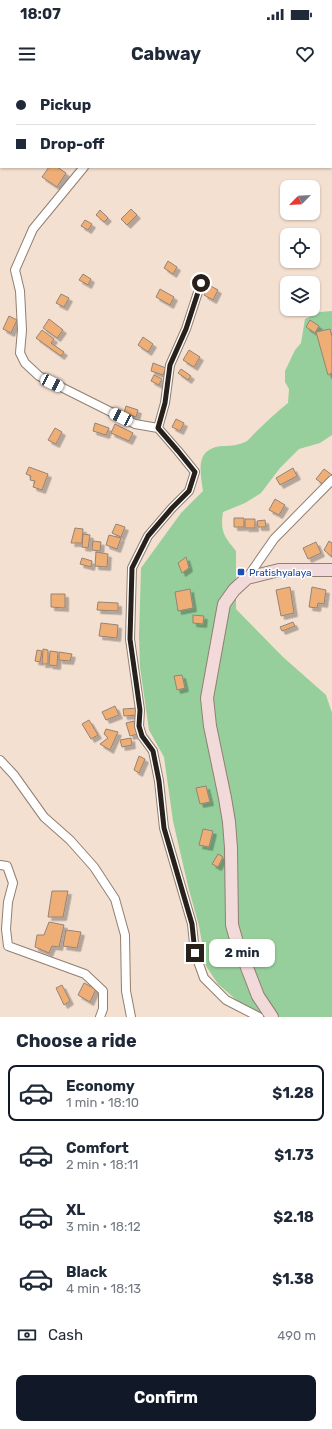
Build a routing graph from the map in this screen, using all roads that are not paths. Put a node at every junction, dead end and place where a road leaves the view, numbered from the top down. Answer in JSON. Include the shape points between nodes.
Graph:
{"nodes":[{"id":1,"x":83,"y":168,"type":"edge"},
{"id":2,"x":201,"y":283,"type":"dead end"},
{"id":3,"x":158,"y":428,"type":"junction"},
{"id":4,"x":332,"y":480,"type":"edge"},
{"id":5,"x":332,"y":570,"type":"edge"},
{"id":6,"x":247,"y":578,"type":"junction"},
{"id":7,"x":0,"y":760,"type":"edge"},
{"id":8,"x":0,"y":865,"type":"edge"},
{"id":9,"x":100,"y":1017,"type":"edge"},
{"id":10,"x":131,"y":1017,"type":"edge"},
{"id":11,"x":259,"y":1017,"type":"edge"},
{"id":12,"x":272,"y":1017,"type":"edge"}],
"edges":[{"from":1,"to":3,"type":"street","via":[[33,229],[15,270],[20,291],[20,353],[24,364],[38,376],[135,424]]},
{"from":2,"to":3,"type":"street","via":[[186,329],[170,365],[165,403]]},
{"from":3,"to":11,"type":"street","via":[[195,472],[189,491],[148,536],[132,568],[130,639],[140,710],[139,726],[142,736],[153,751],[164,828],[192,924],[195,953],[204,978],[226,1000]]},
{"from":4,"to":6,"type":"street","via":[[274,539]]},
{"from":5,"to":6,"type":"main road","via":[[279,570]]},
{"from":6,"to":12,"type":"main road","via":[[224,604],[207,698],[231,848],[232,925],[258,996]]},
{"from":7,"to":10,"type":"street","via":[[44,817],[70,840],[94,867],[115,899],[125,935],[126,991]]},
{"from":8,"to":9,"type":"street","via":[[7,866],[13,883],[8,902],[8,946],[85,974],[103,991]]}]}
